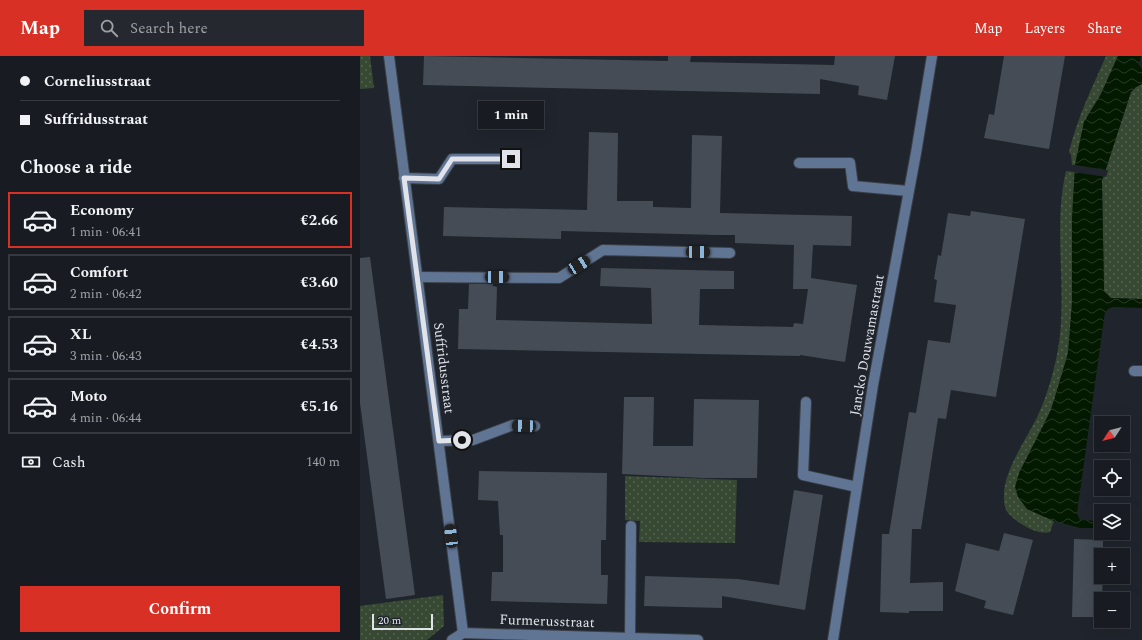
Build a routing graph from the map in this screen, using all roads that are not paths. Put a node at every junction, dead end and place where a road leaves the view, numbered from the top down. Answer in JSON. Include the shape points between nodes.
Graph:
{"nodes":[{"id":1,"x":389,"y":56,"type":"edge"},
{"id":2,"x":932,"y":56,"type":"edge"},
{"id":3,"x":511,"y":159,"type":"dead end"},
{"id":4,"x":799,"y":163,"type":"dead end"},
{"id":5,"x":404,"y":178,"type":"junction"},
{"id":6,"x":908,"y":191,"type":"junction"},
{"id":7,"x":730,"y":253,"type":"dead end"},
{"id":8,"x":418,"y":276,"type":"junction"},
{"id":9,"x":806,"y":402,"type":"dead end"},
{"id":10,"x":535,"y":426,"type":"dead end"},
{"id":11,"x":439,"y":441,"type":"junction"},
{"id":12,"x":857,"y":487,"type":"junction"},
{"id":13,"x":631,"y":526,"type":"dead end"},
{"id":14,"x":464,"y":633,"type":"junction"},
{"id":15,"x":630,"y":637,"type":"junction"},
{"id":16,"x":452,"y":640,"type":"edge"},
{"id":17,"x":698,"y":640,"type":"edge"},
{"id":18,"x":833,"y":640,"type":"edge"}],
"edges":[{"from":1,"to":5,"type":"street","name":"Suffridusstraat"},
{"from":2,"to":6,"type":"street","name":"Jancko Douwamastraat"},
{"from":3,"to":5,"type":"street","via":[[452,159],[439,179]]},
{"from":4,"to":6,"type":"street","via":[[850,163],[853,186]]},
{"from":5,"to":8,"type":"street","name":"Suffridusstraat"},
{"from":6,"to":12,"type":"street","name":"Jancko Douwamastraat"},
{"from":7,"to":8,"type":"street","via":[[603,250],[559,278]]},
{"from":8,"to":11,"type":"street","name":"Suffridusstraat"},
{"from":9,"to":12,"type":"street","via":[[803,475]]},
{"from":10,"to":11,"type":"street","via":[[513,425],[473,440]]},
{"from":11,"to":14,"type":"street","name":"Suffridusstraat"},
{"from":12,"to":18,"type":"street","name":"Jancko Douwamastraat"},
{"from":13,"to":15,"type":"street"},
{"from":14,"to":15,"type":"street","name":"Furmerusstraat"},
{"from":14,"to":16,"type":"street"},
{"from":15,"to":17,"type":"street","name":"Furmerusstraat"}]}
